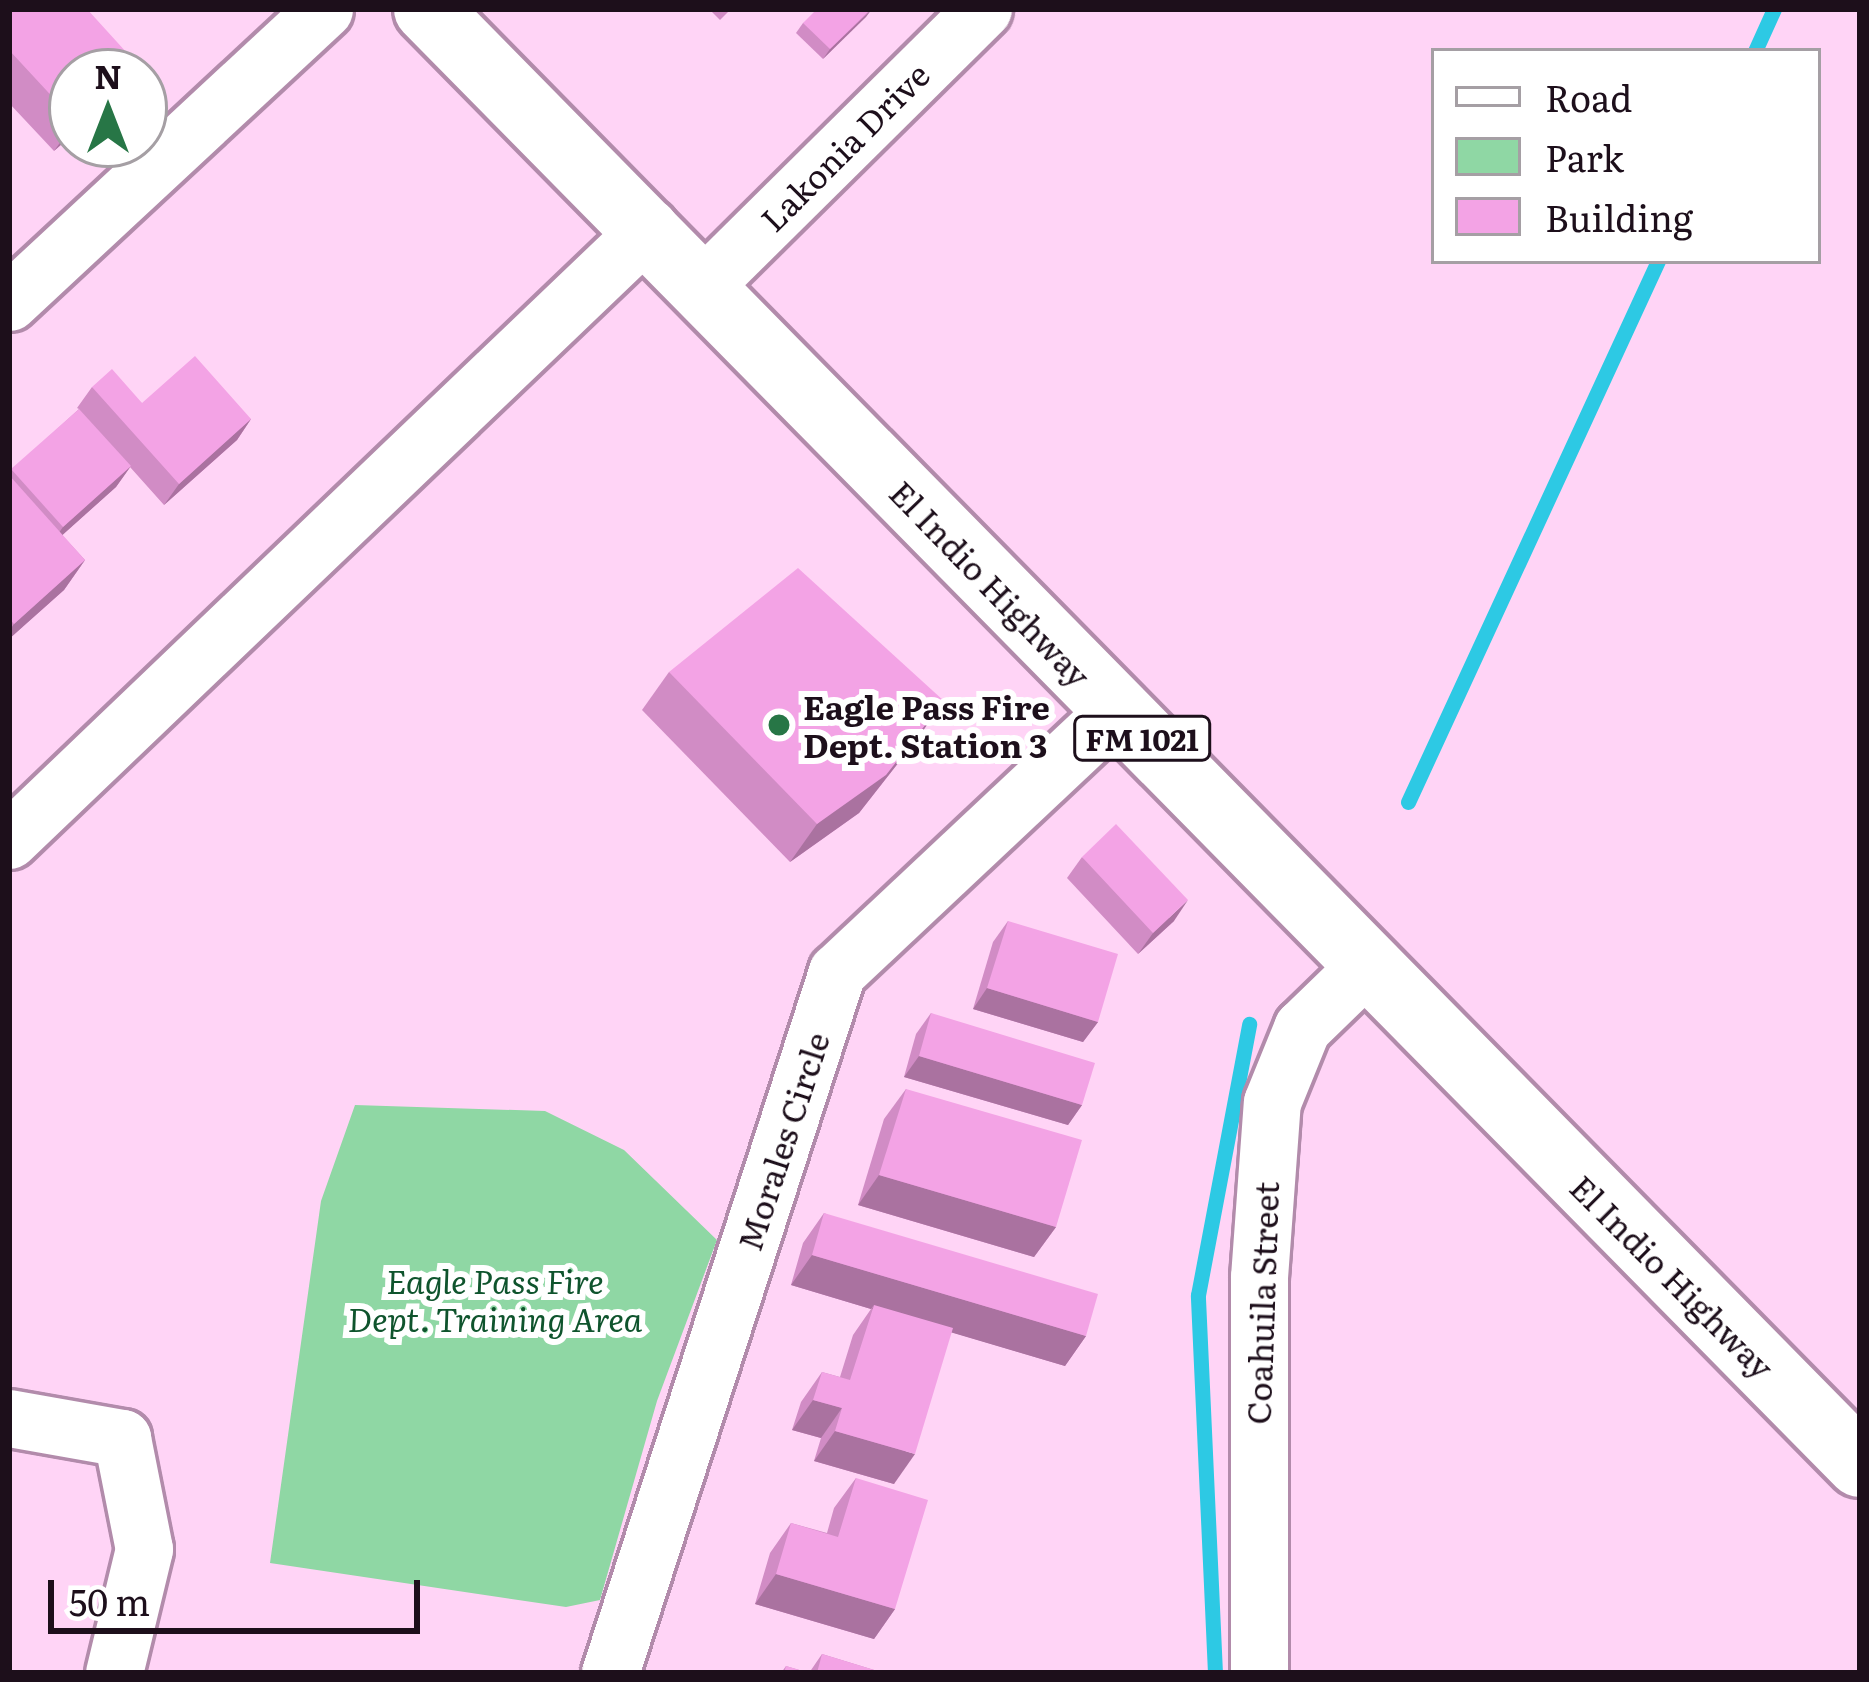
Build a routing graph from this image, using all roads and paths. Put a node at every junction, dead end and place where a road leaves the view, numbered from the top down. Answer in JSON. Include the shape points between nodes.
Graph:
{"nodes":[{"id":1,"x":324,"y":9,"type":"edge"},
{"id":2,"x":427,"y":9,"type":"edge"},
{"id":3,"x":983,"y":9,"type":"edge"},
{"id":4,"x":649,"y":228,"type":"junction"},
{"id":5,"x":706,"y":284,"type":"junction"},
{"id":6,"x":9,"y":302,"type":"edge"},
{"id":7,"x":1115,"y":711,"type":"junction"},
{"id":8,"x":9,"y":840,"type":"edge"},
{"id":9,"x":1366,"y":966,"type":"junction"},
{"id":10,"x":9,"y":1418,"type":"edge"},
{"id":11,"x":1860,"y":1464,"type":"edge"},
{"id":12,"x":114,"y":1673,"type":"edge"},
{"id":13,"x":610,"y":1673,"type":"edge"},
{"id":14,"x":1259,"y":1673,"type":"edge"}],
"edges":[{"from":1,"to":6,"type":"street"},
{"from":2,"to":4,"type":"main road","name":"El Indio Highway","number":"FM 1021"},
{"from":3,"to":5,"type":"street","name":"Lakonia Drive"},
{"from":4,"to":5,"type":"main road","name":"El Indio Highway","number":"FM 1021"},
{"from":4,"to":8,"type":"street"},
{"from":5,"to":7,"type":"main road","name":"El Indio Highway","number":"FM 1021"},
{"from":7,"to":9,"type":"main road","name":"El Indio Highway","number":"FM 1021"},
{"from":7,"to":13,"type":"street","name":"Morales Circle","via":[[837,972]]},
{"from":9,"to":11,"type":"main road","name":"El Indio Highway","number":"FM 1021"},
{"from":9,"to":14,"type":"street","name":"Coahuila Street","via":[[1302,1028],[1272,1102],[1259,1277]]},
{"from":10,"to":12,"type":"street","via":[[122,1438],[144,1550]]}]}
